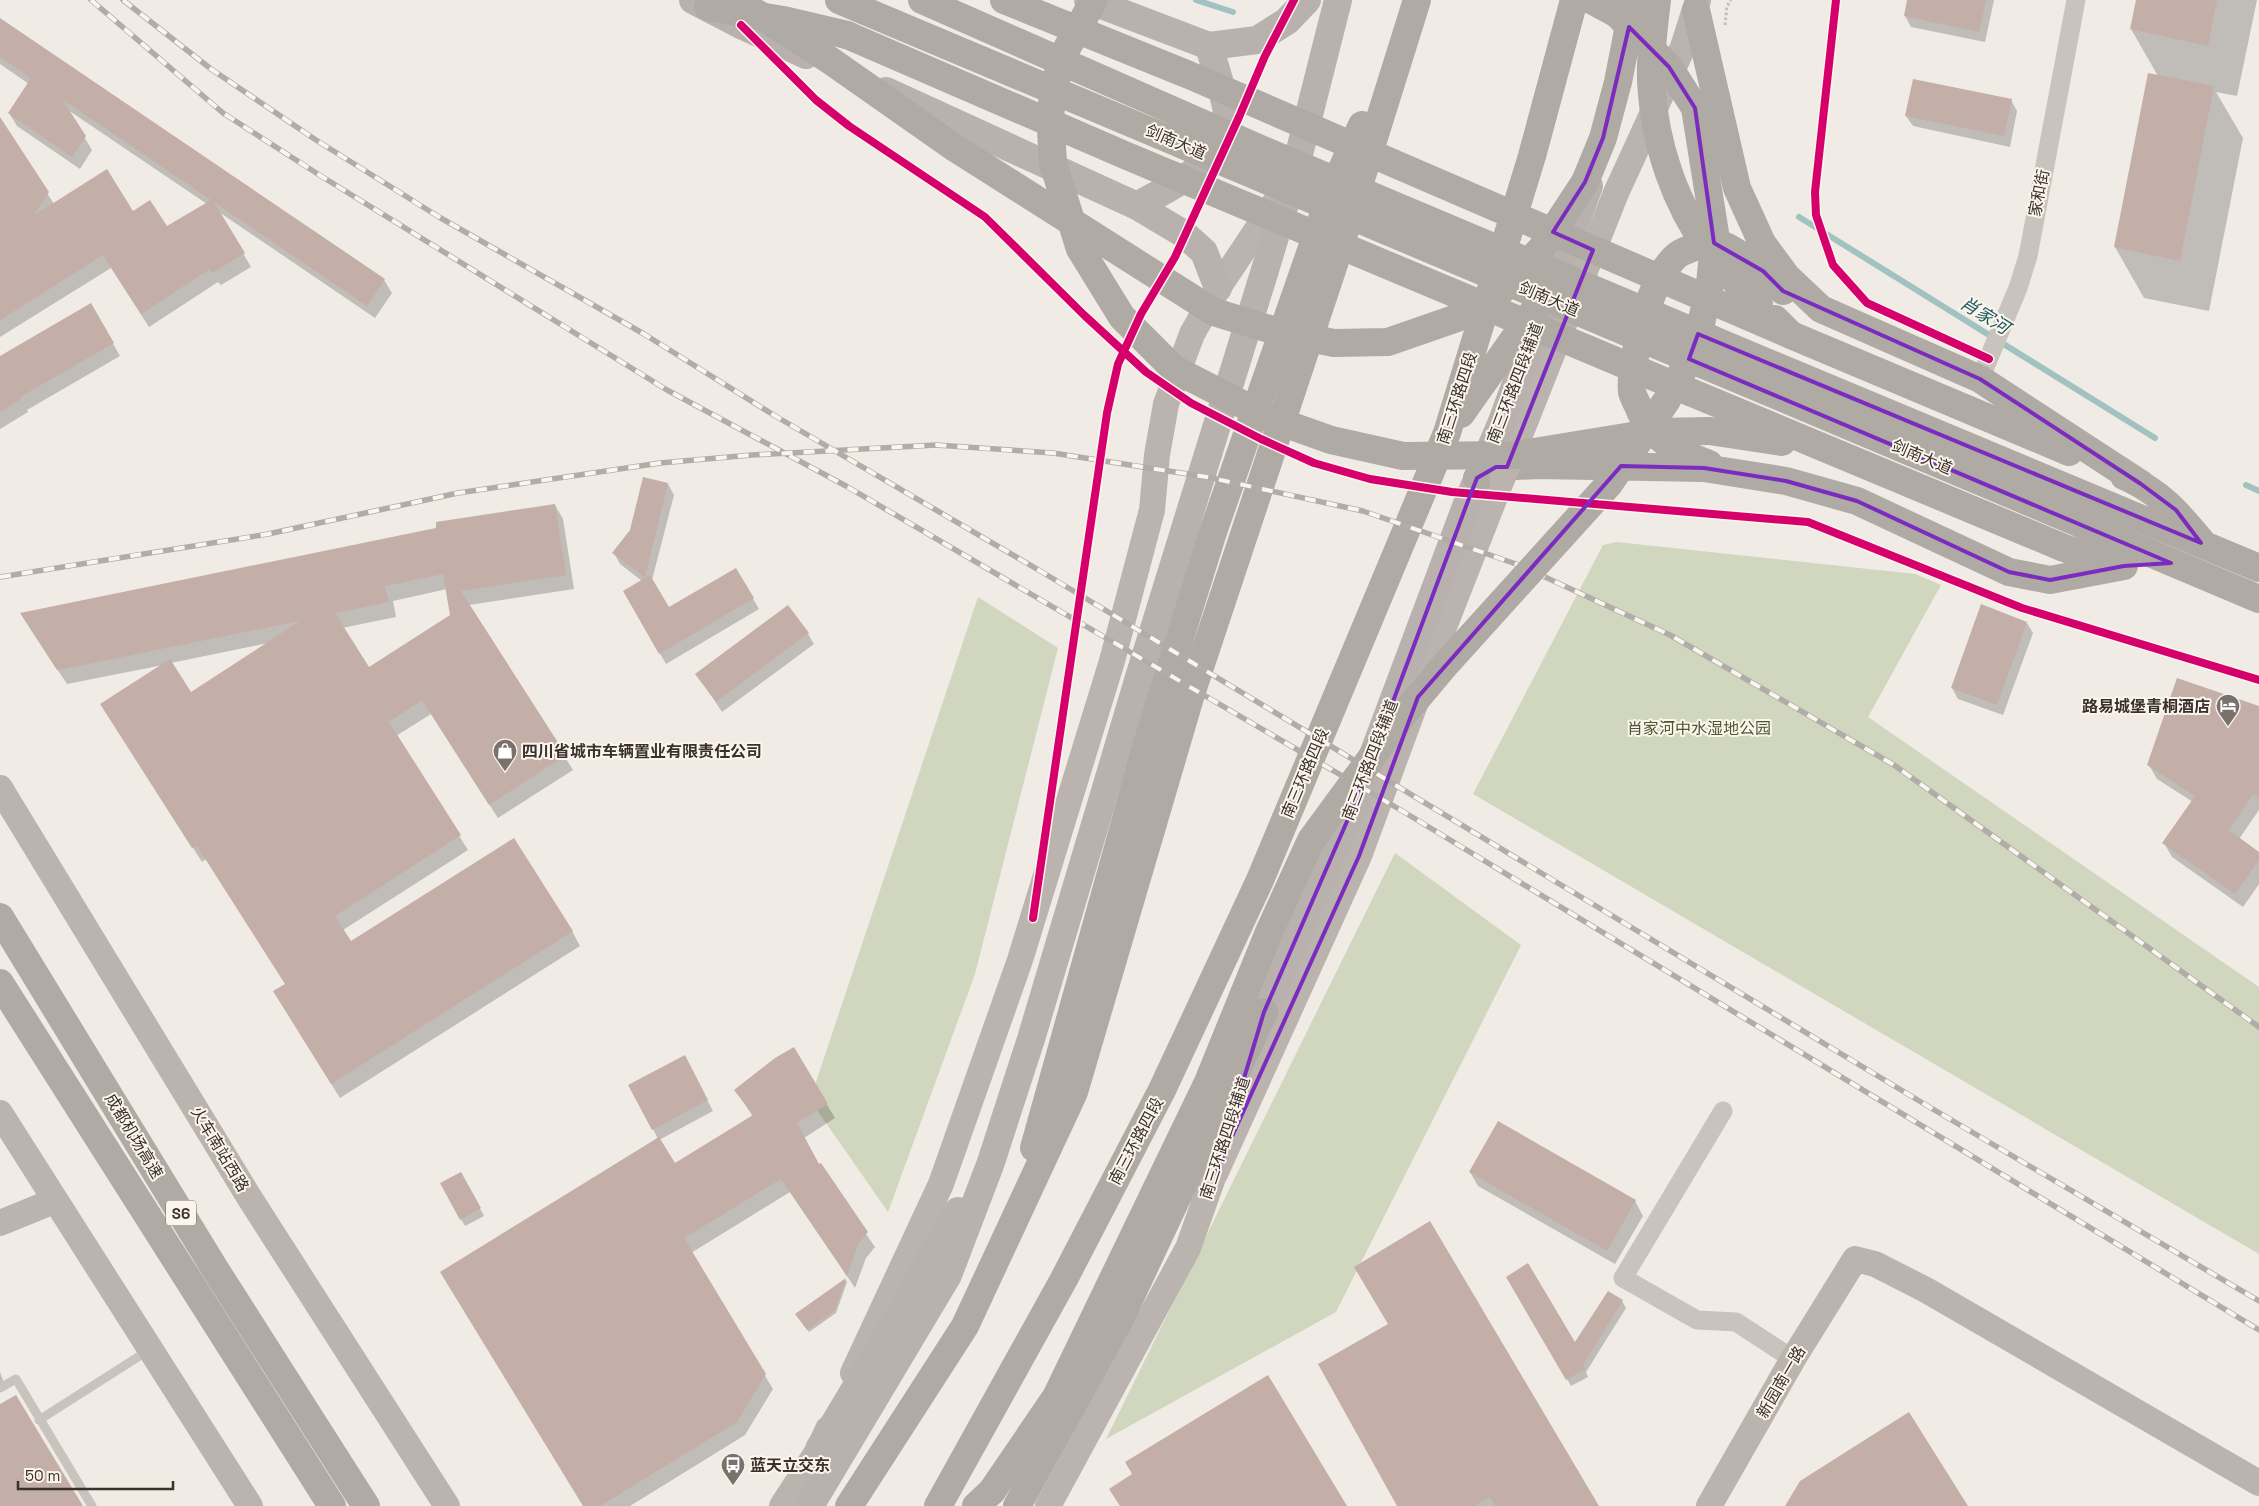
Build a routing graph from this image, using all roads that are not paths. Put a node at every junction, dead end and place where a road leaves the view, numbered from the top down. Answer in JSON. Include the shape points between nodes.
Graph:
{"nodes":[{"id":1,"x":736,"y":0,"type":"edge"},
{"id":2,"x":839,"y":0,"type":"edge"},
{"id":3,"x":922,"y":0,"type":"edge"},
{"id":4,"x":1004,"y":0,"type":"edge"},
{"id":5,"x":1088,"y":0,"type":"edge"},
{"id":6,"x":1094,"y":0,"type":"edge"},
{"id":7,"x":1307,"y":0,"type":"edge"},
{"id":8,"x":1338,"y":0,"type":"edge"},
{"id":9,"x":1574,"y":0,"type":"edge"},
{"id":10,"x":1591,"y":0,"type":"edge"},
{"id":11,"x":1634,"y":0,"type":"edge"},
{"id":12,"x":1659,"y":0,"type":"edge"},
{"id":13,"x":2076,"y":0,"type":"edge"},
{"id":14,"x":700,"y":4,"type":"edge"},
{"id":15,"x":1697,"y":5,"type":"edge"},
{"id":16,"x":1415,"y":7,"type":"edge"},
{"id":17,"x":1209,"y":46,"type":"junction"},
{"id":18,"x":1294,"y":174,"type":"junction"},
{"id":19,"x":1137,"y":206,"type":"junction"},
{"id":20,"x":1552,"y":285,"type":"junction"},
{"id":21,"x":1218,"y":288,"type":"junction"},
{"id":22,"x":1821,"y":309,"type":"junction"},
{"id":23,"x":1791,"y":335,"type":"junction"},
{"id":24,"x":1707,"y":352,"type":"junction"},
{"id":25,"x":1980,"y":379,"type":"junction"},
{"id":26,"x":1447,"y":433,"type":"junction"},
{"id":27,"x":1846,"y":458,"type":"junction"},
{"id":28,"x":1735,"y":473,"type":"junction"},
{"id":29,"x":1490,"y":479,"type":"junction"},
{"id":30,"x":2141,"y":484,"type":"junction"},
{"id":31,"x":2202,"y":543,"type":"junction"},
{"id":32,"x":2171,"y":563,"type":"junction"},
{"id":33,"x":2124,"y":566,"type":"junction"},
{"id":34,"x":2259,"y":568,"type":"edge"},
{"id":35,"x":2259,"y":599,"type":"edge"},
{"id":36,"x":0,"y":788,"type":"edge"},
{"id":37,"x":0,"y":916,"type":"edge"},
{"id":38,"x":0,"y":983,"type":"edge"},
{"id":39,"x":1264,"y":1012,"type":"junction"},
{"id":40,"x":1031,"y":1039,"type":"junction"},
{"id":41,"x":1723,"y":1111,"type":"dead end"},
{"id":42,"x":0,"y":1113,"type":"edge"},
{"id":43,"x":1215,"y":1174,"type":"junction"},
{"id":44,"x":54,"y":1200,"type":"junction"},
{"id":45,"x":0,"y":1223,"type":"edge"},
{"id":46,"x":150,"y":1350,"type":"junction"},
{"id":47,"x":1793,"y":1359,"type":"junction"},
{"id":48,"x":0,"y":1388,"type":"edge"},
{"id":49,"x":39,"y":1420,"type":"junction"},
{"id":50,"x":819,"y":1449,"type":"junction"},
{"id":51,"x":2259,"y":1483,"type":"edge"},
{"id":52,"x":984,"y":1499,"type":"edge"},
{"id":53,"x":92,"y":1506,"type":"edge"},
{"id":54,"x":250,"y":1506,"type":"edge"},
{"id":55,"x":332,"y":1506,"type":"edge"},
{"id":56,"x":366,"y":1506,"type":"edge"},
{"id":57,"x":447,"y":1506,"type":"edge"},
{"id":58,"x":782,"y":1506,"type":"edge"},
{"id":59,"x":810,"y":1506,"type":"edge"},
{"id":60,"x":849,"y":1506,"type":"edge"},
{"id":61,"x":938,"y":1506,"type":"edge"},
{"id":62,"x":1017,"y":1506,"type":"edge"},
{"id":63,"x":1048,"y":1506,"type":"edge"},
{"id":64,"x":1709,"y":1506,"type":"edge"}],
"edges":[{"from":1,"to":11,"type":"highway","bridge":true,"via":[[831,61],[955,148],[1214,312],[1279,332],[1334,343],[1388,342],[1457,318],[1502,290],[1541,250],[1585,182],[1603,138]]},
{"from":2,"to":24,"type":"highway","name":"剑南大道","bridge":true},
{"from":3,"to":24,"type":"highway","name":"剑南大道","bridge":true,"via":[[1263,150]]},
{"from":4,"to":23,"type":"highway","bridge":true,"via":[[1198,78]]},
{"from":5,"to":17,"type":"main road"},
{"from":6,"to":27,"type":"highway","bridge":true,"via":[[1067,48],[1058,72],[1050,114],[1053,163],[1080,249],[1122,317],[1174,369],[1269,418],[1331,440],[1402,456],[1516,455],[1656,432],[1709,431],[1772,440]]},
{"from":7,"to":17,"type":"main road","via":[[1287,21],[1257,40]]},
{"from":8,"to":18,"type":"main road"},
{"from":9,"to":26,"type":"highway","name":"南三环路四段","via":[[1532,156]]},
{"from":10,"to":52,"type":"highway","bridge":true,"via":[[1617,14],[1669,67],[1695,108],[1715,233],[1710,284],[1696,346],[1667,400],[1610,484],[1416,699],[1311,840],[1269,932],[1208,1082],[1056,1397]]},
{"from":12,"to":20,"type":"main road","name":"南三环路四段辅道"},
{"from":12,"to":23,"type":"highway","bridge":true,"via":[[1653,32],[1651,80],[1659,142],[1678,200],[1714,259]]},
{"from":13,"to":25,"type":"street","name":"家和街","via":[[2028,256]]},
{"from":14,"to":19,"type":"main road"},
{"from":14,"to":27,"type":"highway","bridge":true,"via":[[847,36]]},
{"from":15,"to":22,"type":"highway","via":[[1737,188],[1762,243],[1787,277]]},
{"from":15,"to":29,"type":"main road","bridge":true,"via":[[1683,47],[1616,193],[1512,455]]},
{"from":16,"to":60,"type":"highway","via":[[1340,246],[1191,694],[1074,1092],[966,1326]]},
{"from":17,"to":19,"type":"main road","via":[[1227,116],[1222,139],[1200,169]]},
{"from":18,"to":21,"type":"main road"},
{"from":18,"to":40,"type":"main road"},
{"from":19,"to":21,"type":"main road","via":[[1184,234],[1204,252]]},
{"from":20,"to":26,"type":"highway"},
{"from":20,"to":29,"type":"main road","name":"南三环路四段辅道","via":[[1501,424]]},
{"from":21,"to":50,"type":"main road","via":[[1192,334],[1166,404],[1152,510],[1112,661],[1020,960],[941,1184]]},
{"from":22,"to":25,"type":"highway"},
{"from":22,"to":28,"type":"highway","via":[[1783,291],[1755,266],[1726,247],[1711,242],[1679,254],[1663,272],[1650,302],[1636,352],[1632,392],[1641,414],[1658,439],[1692,458]]},
{"from":23,"to":30,"type":"highway"},
{"from":24,"to":31,"type":"highway","name":"剑南大道"},
{"from":24,"to":32,"type":"highway","name":"剑南大道"},
{"from":25,"to":30,"type":"highway"},
{"from":26,"to":61,"type":"highway","name":"南三环路四段","via":[[1260,880],[1162,1090],[1064,1279]]},
{"from":27,"to":33,"type":"highway","via":[[2064,548]]},
{"from":28,"to":29,"type":"highway","via":[[1704,468],[1538,465],[1496,467]]},
{"from":28,"to":33,"type":"highway","via":[[1786,481],[1857,500],[2010,572],[2050,580]]},
{"from":29,"to":39,"type":"main road","name":"南三环路四段辅道"},
{"from":29,"to":43,"type":"main road","via":[[1435,650],[1359,856]]},
{"from":30,"to":31,"type":"highway","via":[[2176,510]]},
{"from":31,"to":34,"type":"highway","name":"剑南大道"},
{"from":32,"to":33,"type":"highway"},
{"from":32,"to":35,"type":"highway","name":"剑南大道"},
{"from":36,"to":57,"type":"main road","name":"火车南站西路","via":[[249,1197]]},
{"from":37,"to":56,"type":"highway","name":"成都机场高速","number":"S6","via":[[215,1269]]},
{"from":38,"to":55,"type":"highway","name":"成都机场高速","number":"S6"},
{"from":39,"to":43,"type":"main road","name":"南三环路四段辅道"},
{"from":39,"to":62,"type":"highway","via":[[1121,1317]]},
{"from":40,"to":50,"type":"main road","via":[[959,1208],[897,1320]]},
{"from":40,"to":59,"type":"main road","via":[[990,1164],[948,1275]]},
{"from":41,"to":47,"type":"street","via":[[1623,1278],[1697,1320],[1736,1322]]},
{"from":42,"to":44,"type":"main road"},
{"from":43,"to":63,"type":"main road","name":"南三环路四段辅道","via":[[1188,1248]]},
{"from":44,"to":45,"type":"main road"},
{"from":44,"to":46,"type":"main road"},
{"from":46,"to":49,"type":"lane"},
{"from":46,"to":54,"type":"main road"},
{"from":47,"to":51,"type":"main road","name":"新园南一路","via":[[1855,1259],[1875,1264],[1926,1290]]},
{"from":47,"to":64,"type":"main road","name":"新园南一路"},
{"from":48,"to":49,"type":"lane","via":[[16,1380]]},
{"from":49,"to":53,"type":"lane"},
{"from":50,"to":58,"type":"main road"}]}
